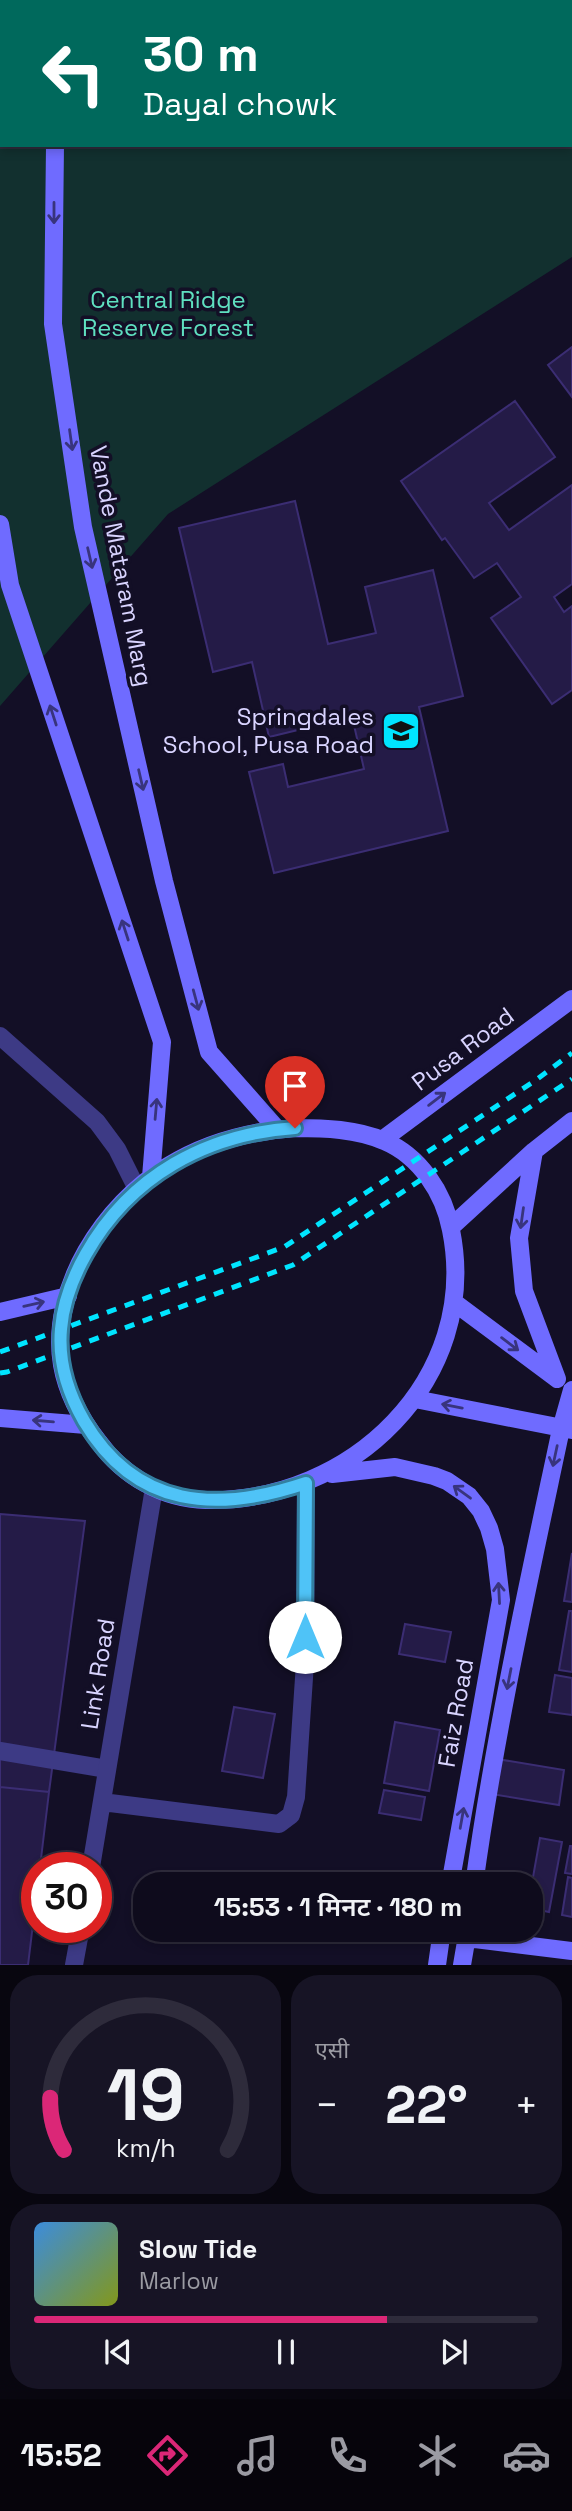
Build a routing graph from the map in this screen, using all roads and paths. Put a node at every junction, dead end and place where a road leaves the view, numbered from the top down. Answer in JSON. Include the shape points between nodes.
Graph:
{"nodes":[{"id":1,"x":55,"y":147,"type":"edge"},
{"id":2,"x":0,"y":524,"type":"edge"},
{"id":3,"x":572,"y":999,"type":"edge"},
{"id":4,"x":0,"y":1036,"type":"edge"},
{"id":5,"x":572,"y":1121,"type":"edge"},
{"id":6,"x":277,"y":1129,"type":"junction"},
{"id":7,"x":382,"y":1140,"type":"junction"},
{"id":8,"x":534,"y":1151,"type":"junction"},
{"id":9,"x":151,"y":1177,"type":"junction"},
{"id":10,"x":136,"y":1189,"type":"junction"},
{"id":11,"x":451,"y":1227,"type":"junction"},
{"id":12,"x":68,"y":1296,"type":"junction"},
{"id":13,"x":455,"y":1303,"type":"junction"},
{"id":14,"x":0,"y":1312,"type":"edge"},
{"id":15,"x":556,"y":1379,"type":"junction"},
{"id":16,"x":572,"y":1390,"type":"edge"},
{"id":17,"x":415,"y":1399,"type":"junction"},
{"id":18,"x":0,"y":1418,"type":"edge"},
{"id":19,"x":86,"y":1425,"type":"junction"},
{"id":20,"x":567,"y":1430,"type":"edge"},
{"id":21,"x":314,"y":1479,"type":"junction"},
{"id":22,"x":154,"y":1488,"type":"junction"},
{"id":23,"x":0,"y":1751,"type":"edge"},
{"id":24,"x":107,"y":1769,"type":"junction"},
{"id":25,"x":102,"y":1802,"type":"junction"},
{"id":26,"x":94,"y":1852,"type":"edge"},
{"id":27,"x":452,"y":1872,"type":"edge"},
{"id":28,"x":476,"y":1872,"type":"edge"},
{"id":29,"x":440,"y":1942,"type":"edge"},
{"id":30,"x":466,"y":1942,"type":"edge"},
{"id":31,"x":516,"y":1942,"type":"edge"},
{"id":32,"x":78,"y":1943,"type":"edge"},
{"id":33,"x":572,"y":1951,"type":"edge"},
{"id":34,"x":75,"y":1965,"type":"edge"},
{"id":35,"x":437,"y":1965,"type":"edge"},
{"id":36,"x":462,"y":1965,"type":"edge"}],
"edges":[{"from":1,"to":6,"type":"main road","name":"Vande Mataram Marg","one_way":true,"via":[[54,324],[83,527],[164,881],[209,1052]]},
{"from":9,"to":2,"type":"main road","one_way":true,"via":[[162,1042],[9,585]]},
{"from":7,"to":3,"type":"main road","name":"Pusa Road","one_way":true},
{"from":4,"to":10,"type":"street","via":[[97,1122],[117,1149]]},
{"from":5,"to":8,"type":"main road"},
{"from":6,"to":7,"type":"main road","via":[[330,1129]]},
{"from":6,"to":9,"type":"main road","via":[[220,1141]]},
{"from":7,"to":11,"type":"main road","via":[[408,1156],[429,1178]]},
{"from":8,"to":11,"type":"main road"},
{"from":8,"to":15,"type":"main road","one_way":true,"via":[[519,1238],[524,1291]]},
{"from":9,"to":10,"type":"main road"},
{"from":10,"to":12,"type":"main road","via":[[100,1231]]},
{"from":11,"to":13,"type":"main road"},
{"from":14,"to":12,"type":"main road","one_way":true},
{"from":12,"to":19,"type":"main road","via":[[61,1329],[62,1363],[71,1396]]},
{"from":13,"to":15,"type":"main road","one_way":true},
{"from":13,"to":17,"type":"main road","via":[[439,1356]]},
{"from":15,"to":16,"type":"main road"},
{"from":16,"to":20,"type":"main road"},
{"from":20,"to":17,"type":"main road","one_way":true},
{"from":17,"to":21,"type":"main road","via":[[371,1445]]},
{"from":19,"to":18,"type":"main road","one_way":true},
{"from":19,"to":22,"type":"main road","via":[[115,1462]]},
{"from":20,"to":28,"type":"main road","one_way":true,"via":[[486,1798]]},
{"from":21,"to":22,"type":"main road","via":[[265,1495],[223,1500],[188,1499]]},
{"from":21,"to":25,"type":"street","via":[[296,1797],[291,1815],[279,1824]]},
{"from":27,"to":21,"type":"main road","name":"Faiz Road","one_way":true,"via":[[501,1600],[495,1549],[481,1511],[470,1496],[447,1481],[395,1467]]},
{"from":22,"to":24,"type":"street","name":"Link Road"},
{"from":23,"to":24,"type":"street"},
{"from":24,"to":25,"type":"street","name":"Link Road"},
{"from":25,"to":26,"type":"street","name":"Link Road"},
{"from":29,"to":35,"type":"main road"},
{"from":30,"to":36,"type":"main road"},
{"from":31,"to":33,"type":"main road"},
{"from":32,"to":34,"type":"street"}]}
